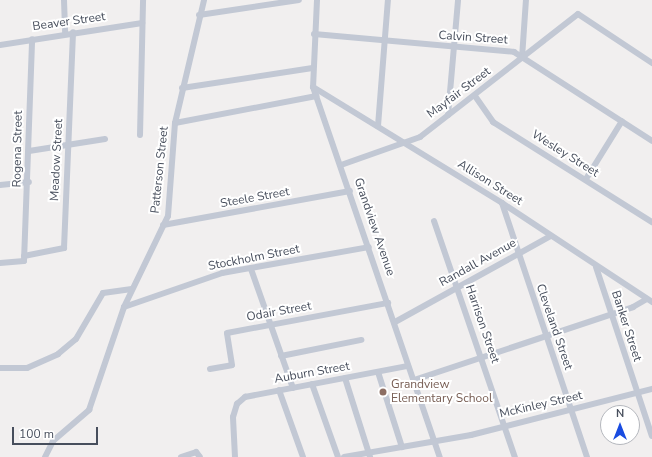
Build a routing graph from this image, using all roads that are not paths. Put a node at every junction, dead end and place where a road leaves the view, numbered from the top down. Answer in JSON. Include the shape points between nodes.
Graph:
{"nodes":[{"id":1,"x":64,"y":0,"type":"edge"},
{"id":2,"x":143,"y":0,"type":"edge"},
{"id":3,"x":204,"y":0,"type":"edge"},
{"id":4,"x":299,"y":0,"type":"edge"},
{"id":5,"x":318,"y":0,"type":"edge"},
{"id":6,"x":388,"y":0,"type":"edge"},
{"id":7,"x":458,"y":0,"type":"edge"},
{"id":8,"x":526,"y":0,"type":"edge"},
{"id":9,"x":199,"y":15,"type":"junction"},
{"id":10,"x":142,"y":23,"type":"junction"},
{"id":11,"x":73,"y":32,"type":"junction"},
{"id":12,"x":65,"y":34,"type":"junction"},
{"id":13,"x":314,"y":34,"type":"junction"},
{"id":14,"x":32,"y":39,"type":"junction"},
{"id":15,"x":385,"y":42,"type":"junction"},
{"id":16,"x":0,"y":45,"type":"edge"},
{"id":17,"x":454,"y":48,"type":"junction"},
{"id":18,"x":522,"y":58,"type":"junction"},
{"id":19,"x":652,"y":63,"type":"edge"},
{"id":20,"x":312,"y":68,"type":"junction"},
{"id":21,"x":313,"y":86,"type":"junction"},
{"id":22,"x":182,"y":88,"type":"junction"},
{"id":23,"x":316,"y":96,"type":"junction"},
{"id":24,"x":475,"y":96,"type":"junction"},
{"id":25,"x":448,"y":115,"type":"junction"},
{"id":26,"x":176,"y":122,"type":"junction"},
{"id":27,"x":622,"y":122,"type":"junction"},
{"id":28,"x":378,"y":126,"type":"junction"},
{"id":29,"x":140,"y":135,"type":"dead end"},
{"id":30,"x":105,"y":139,"type":"dead end"},
{"id":31,"x":652,"y":141,"type":"edge"},
{"id":32,"x":405,"y":143,"type":"junction"},
{"id":33,"x":69,"y":145,"type":"junction"},
{"id":34,"x":30,"y":151,"type":"junction"},
{"id":35,"x":341,"y":166,"type":"junction"},
{"id":36,"x":586,"y":179,"type":"junction"},
{"id":37,"x":29,"y":182,"type":"junction"},
{"id":38,"x":0,"y":185,"type":"edge"},
{"id":39,"x":350,"y":191,"type":"junction"},
{"id":40,"x":502,"y":203,"type":"junction"},
{"id":41,"x":434,"y":221,"type":"dead end"},
{"id":42,"x":652,"y":222,"type":"edge"},
{"id":43,"x":163,"y":225,"type":"junction"},
{"id":44,"x":551,"y":236,"type":"junction"},
{"id":45,"x":369,"y":247,"type":"junction"},
{"id":46,"x":517,"y":253,"type":"junction"},
{"id":47,"x":24,"y":258,"type":"junction"},
{"id":48,"x":0,"y":263,"type":"edge"},
{"id":49,"x":596,"y":267,"type":"junction"},
{"id":50,"x":251,"y":268,"type":"junction"},
{"id":51,"x":456,"y":286,"type":"junction"},
{"id":52,"x":132,"y":289,"type":"junction"},
{"id":53,"x":649,"y":300,"type":"edge"},
{"id":54,"x":388,"y":303,"type":"junction"},
{"id":55,"x":124,"y":307,"type":"junction"},
{"id":56,"x":611,"y":315,"type":"junction"},
{"id":57,"x":395,"y":322,"type":"junction"},
{"id":58,"x":270,"y":326,"type":"junction"},
{"id":59,"x":545,"y":336,"type":"junction"},
{"id":60,"x":361,"y":340,"type":"dead end"},
{"id":61,"x":281,"y":356,"type":"junction"},
{"id":62,"x":482,"y":358,"type":"junction"},
{"id":63,"x":408,"y":366,"type":"junction"},
{"id":64,"x":0,"y":368,"type":"edge"},
{"id":65,"x":210,"y":369,"type":"dead end"},
{"id":66,"x":378,"y":372,"type":"junction"},
{"id":67,"x":345,"y":378,"type":"junction"},
{"id":68,"x":414,"y":380,"type":"junction"},
{"id":69,"x":312,"y":384,"type":"junction"},
{"id":70,"x":293,"y":388,"type":"junction"},
{"id":71,"x":652,"y":389,"type":"edge"},
{"id":72,"x":279,"y":390,"type":"junction"},
{"id":73,"x":636,"y":393,"type":"junction"},
{"id":74,"x":572,"y":409,"type":"junction"},
{"id":75,"x":503,"y":424,"type":"junction"},
{"id":76,"x":652,"y":436,"type":"edge"},
{"id":77,"x":434,"y":441,"type":"junction"},
{"id":78,"x":402,"y":447,"type":"junction"},
{"id":79,"x":370,"y":455,"type":"edge"},
{"id":80,"x":45,"y":457,"type":"edge"},
{"id":81,"x":181,"y":457,"type":"edge"},
{"id":82,"x":200,"y":457,"type":"edge"},
{"id":83,"x":236,"y":457,"type":"edge"},
{"id":84,"x":303,"y":457,"type":"edge"},
{"id":85,"x":338,"y":457,"type":"edge"},
{"id":86,"x":344,"y":457,"type":"edge"},
{"id":87,"x":440,"y":457,"type":"edge"},
{"id":88,"x":515,"y":457,"type":"edge"},
{"id":89,"x":587,"y":457,"type":"edge"}],
"edges":[{"from":1,"to":12,"type":"street"},
{"from":2,"to":10,"type":"street"},
{"from":3,"to":9,"type":"street","name":"Patterson Street"},
{"from":4,"to":9,"type":"street"},
{"from":5,"to":13,"type":"street","name":"Grandview Avenue"},
{"from":6,"to":15,"type":"street"},
{"from":7,"to":17,"type":"street"},
{"from":8,"to":18,"type":"street"},
{"from":9,"to":22,"type":"street","name":"Patterson Street"},
{"from":10,"to":11,"type":"street","name":"Beaver Street"},
{"from":10,"to":29,"type":"street"},
{"from":11,"to":12,"type":"street","name":"Beaver Street"},
{"from":11,"to":33,"type":"street","name":"Meadow Street"},
{"from":12,"to":14,"type":"street","name":"Beaver Street"},
{"from":13,"to":15,"type":"street","name":"Calvin Street"},
{"from":13,"to":20,"type":"street","name":"Grandview Avenue"},
{"from":14,"to":16,"type":"street","name":"Beaver Street"},
{"from":14,"to":34,"type":"street","name":"Rogena Street"},
{"from":15,"to":17,"type":"street","name":"Calvin Street"},
{"from":15,"to":28,"type":"street"},
{"from":17,"to":18,"type":"street","name":"Calvin Street","via":[[514,52]]},
{"from":17,"to":25,"type":"street"},
{"from":18,"to":19,"type":"street","name":"Mayfair Street","via":[[578,14]]},
{"from":18,"to":24,"type":"street","name":"Mayfair Street"},
{"from":18,"to":27,"type":"street","name":"Calvin Street"},
{"from":20,"to":21,"type":"street","name":"Grandview Avenue"},
{"from":20,"to":22,"type":"street"},
{"from":21,"to":23,"type":"street","name":"Grandview Avenue"},
{"from":21,"to":28,"type":"street","name":"Allison Street"},
{"from":22,"to":26,"type":"street","name":"Patterson Street"},
{"from":23,"to":26,"type":"street"},
{"from":23,"to":35,"type":"street","name":"Grandview Avenue"},
{"from":24,"to":25,"type":"street","name":"Mayfair Street"},
{"from":24,"to":36,"type":"street","name":"Wesley Street","via":[[493,122]]},
{"from":25,"to":32,"type":"street","name":"Mayfair Street","via":[[420,137]]},
{"from":26,"to":43,"type":"street","name":"Patterson Street","via":[[169,205]]},
{"from":27,"to":31,"type":"street","name":"Calvin Street"},
{"from":27,"to":36,"type":"street"},
{"from":28,"to":32,"type":"street","name":"Allison Street"},
{"from":30,"to":33,"type":"street"},
{"from":32,"to":35,"type":"street","name":"Mayfair Street"},
{"from":32,"to":40,"type":"street","name":"Allison Street"},
{"from":33,"to":34,"type":"street"},
{"from":33,"to":47,"type":"street","name":"Meadow Street","via":[[64,248]]},
{"from":34,"to":37,"type":"street","name":"Rogena Street"},
{"from":35,"to":39,"type":"street","name":"Grandview Avenue"},
{"from":36,"to":42,"type":"street","name":"Wesley Street"},
{"from":37,"to":38,"type":"street"},
{"from":37,"to":47,"type":"street","name":"Rogena Street"},
{"from":39,"to":43,"type":"street","name":"Steele Street"},
{"from":39,"to":45,"type":"street","name":"Grandview Avenue"},
{"from":40,"to":44,"type":"street","name":"Allison Street"},
{"from":40,"to":46,"type":"street","name":"Cleveland Street"},
{"from":41,"to":51,"type":"street","name":"Harrison Street"},
{"from":43,"to":52,"type":"street","name":"Patterson Street"},
{"from":44,"to":46,"type":"street","name":"Randall Avenue"},
{"from":44,"to":49,"type":"street","name":"Allison Street"},
{"from":45,"to":50,"type":"street","name":"Stockholm Street"},
{"from":45,"to":54,"type":"street","name":"Grandview Avenue"},
{"from":46,"to":51,"type":"street","name":"Randall Avenue"},
{"from":46,"to":59,"type":"street","name":"Cleveland Street"},
{"from":47,"to":48,"type":"street"},
{"from":49,"to":53,"type":"street","name":"Allison Street"},
{"from":49,"to":56,"type":"street","name":"Banker Street"},
{"from":50,"to":55,"type":"street","name":"Stockholm Street","via":[[222,273]]},
{"from":50,"to":58,"type":"street"},
{"from":51,"to":57,"type":"street","name":"Randall Avenue"},
{"from":51,"to":62,"type":"street","name":"Harrison Street"},
{"from":52,"to":55,"type":"street","name":"Patterson Street"},
{"from":52,"to":64,"type":"street","via":[[103,293],[76,339],[58,354],[27,368]]},
{"from":53,"to":56,"type":"street"},
{"from":54,"to":57,"type":"street","name":"Grandview Avenue"},
{"from":54,"to":58,"type":"street","name":"Odair Street"},
{"from":55,"to":80,"type":"street","name":"Patterson Street","via":[[89,410],[53,441]]},
{"from":56,"to":59,"type":"street"},
{"from":56,"to":73,"type":"street","name":"Banker Street"},
{"from":57,"to":63,"type":"street","name":"Grandview Avenue"},
{"from":58,"to":61,"type":"street"},
{"from":58,"to":65,"type":"street","name":"Odair Street","via":[[227,333],[232,365]]},
{"from":59,"to":62,"type":"street"},
{"from":59,"to":74,"type":"street","name":"Cleveland Street"},
{"from":60,"to":61,"type":"street"},
{"from":61,"to":70,"type":"street"},
{"from":62,"to":68,"type":"street"},
{"from":62,"to":75,"type":"street","name":"Harrison Street"},
{"from":63,"to":66,"type":"street","name":"Auburn Street"},
{"from":63,"to":68,"type":"street","name":"Grandview Avenue"},
{"from":66,"to":67,"type":"street","name":"Auburn Street"},
{"from":66,"to":78,"type":"street"},
{"from":67,"to":69,"type":"street","name":"Auburn Street"},
{"from":67,"to":79,"type":"street"},
{"from":68,"to":77,"type":"street","name":"Grandview Avenue"},
{"from":69,"to":70,"type":"street","name":"Auburn Street"},
{"from":69,"to":85,"type":"street"},
{"from":70,"to":72,"type":"street","name":"Auburn Street"},
{"from":71,"to":73,"type":"street","name":"McKinley Street"},
{"from":72,"to":83,"type":"street","name":"Auburn Street","via":[[245,397],[237,404],[232,417]]},
{"from":72,"to":84,"type":"street"},
{"from":73,"to":74,"type":"street","name":"McKinley Street"},
{"from":73,"to":76,"type":"street","name":"Banker Street"},
{"from":74,"to":75,"type":"street","name":"McKinley Street"},
{"from":74,"to":89,"type":"street","name":"Cleveland Street"},
{"from":75,"to":77,"type":"street","name":"McKinley Street"},
{"from":75,"to":88,"type":"street","name":"Harrison Street"},
{"from":77,"to":78,"type":"street","name":"McKinley Street"},
{"from":77,"to":87,"type":"street","name":"Grandview Avenue"},
{"from":78,"to":79,"type":"street","name":"McKinley Street"},
{"from":79,"to":86,"type":"street","name":"McKinley Street"},
{"from":81,"to":82,"type":"street","via":[[196,452]]}]}
